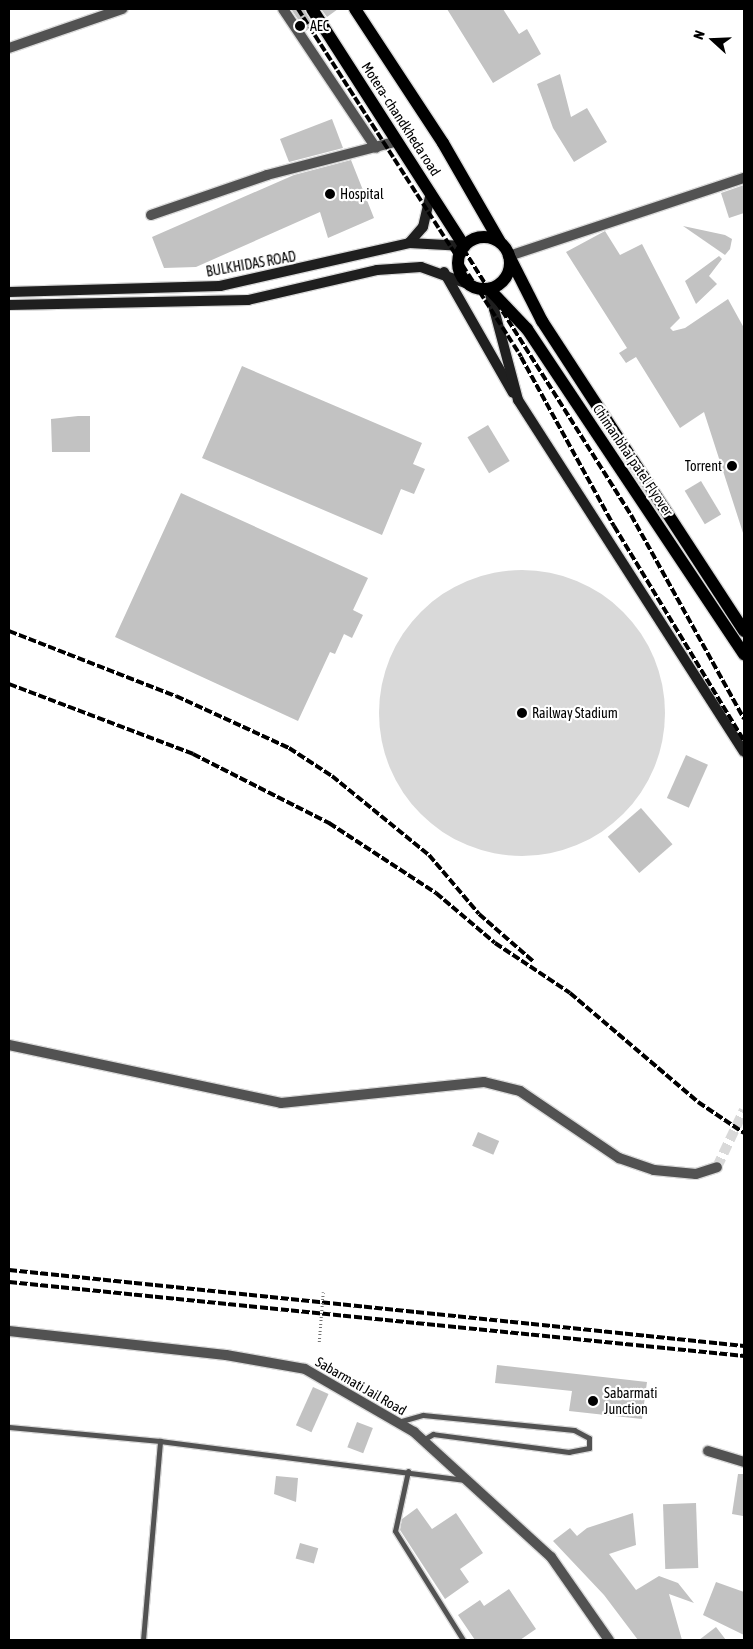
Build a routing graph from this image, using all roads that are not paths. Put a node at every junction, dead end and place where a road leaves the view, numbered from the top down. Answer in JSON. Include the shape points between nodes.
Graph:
{"nodes":[{"id":1,"x":122,"y":9,"type":"edge"},
{"id":2,"x":283,"y":9,"type":"edge"},
{"id":3,"x":312,"y":9,"type":"edge"},
{"id":4,"x":355,"y":9,"type":"edge"},
{"id":5,"x":9,"y":48,"type":"edge"},
{"id":6,"x":398,"y":142,"type":"junction"},
{"id":7,"x":376,"y":148,"type":"junction"},
{"id":8,"x":744,"y":178,"type":"edge"},
{"id":9,"x":431,"y":194,"type":"junction"},
{"id":10,"x":151,"y":215,"type":"dead end"},
{"id":11,"x":500,"y":242,"type":"junction"},
{"id":12,"x":409,"y":243,"type":"junction"},
{"id":13,"x":464,"y":246,"type":"junction"},
{"id":14,"x":509,"y":256,"type":"junction"},
{"id":15,"x":444,"y":272,"type":"junction"},
{"id":16,"x":468,"y":284,"type":"junction"},
{"id":17,"x":489,"y":289,"type":"junction"},
{"id":18,"x":9,"y":292,"type":"edge"},
{"id":19,"x":9,"y":305,"type":"edge"},
{"id":20,"x":518,"y":400,"type":"junction"},
{"id":21,"x":744,"y":631,"type":"edge"},
{"id":22,"x":744,"y":654,"type":"edge"},
{"id":23,"x":744,"y":752,"type":"edge"},
{"id":24,"x":9,"y":1045,"type":"edge"},
{"id":25,"x":717,"y":1167,"type":"dead end"},
{"id":26,"x":9,"y":1332,"type":"edge"},
{"id":27,"x":398,"y":1423,"type":"junction"},
{"id":28,"x":9,"y":1427,"type":"edge"},
{"id":29,"x":423,"y":1440,"type":"junction"},
{"id":30,"x":160,"y":1441,"type":"junction"},
{"id":31,"x":708,"y":1451,"type":"dead end"},
{"id":32,"x":744,"y":1462,"type":"edge"},
{"id":33,"x":408,"y":1472,"type":"junction"},
{"id":34,"x":467,"y":1481,"type":"junction"},
{"id":35,"x":143,"y":1640,"type":"edge"},
{"id":36,"x":463,"y":1640,"type":"edge"},
{"id":37,"x":609,"y":1640,"type":"edge"}],
"edges":[{"from":1,"to":5,"type":"street"},
{"from":2,"to":7,"type":"street"},
{"from":3,"to":6,"type":"main road","name":"Motera- chandkheda road"},
{"from":4,"to":11,"type":"main road","name":"Motera- chandkheda road","via":[[443,143]]},
{"from":6,"to":7,"type":"street"},
{"from":6,"to":9,"type":"main road","name":"Motera- chandkheda road"},
{"from":7,"to":10,"type":"street","via":[[267,175]]},
{"from":8,"to":14,"type":"street"},
{"from":9,"to":12,"type":"main road","via":[[423,226]]},
{"from":9,"to":13,"type":"main road","name":"Motera- chandkheda road"},
{"from":11,"to":13,"type":"main road","via":[[481,237]]},
{"from":11,"to":14,"type":"main road"},
{"from":12,"to":13,"type":"main road","name":"BULKHIDAS ROAD"},
{"from":12,"to":18,"type":"main road","name":"BULKHIDAS ROAD","via":[[220,286]]},
{"from":13,"to":16,"type":"main road","via":[[458,266]]},
{"from":14,"to":17,"type":"main road","via":[[506,277]]},
{"from":14,"to":21,"type":"main road","name":"Chimanbhai patel Flyover","via":[[542,321]]},
{"from":15,"to":16,"type":"main road"},
{"from":15,"to":19,"type":"main road","via":[[421,268],[378,270],[248,300]]},
{"from":15,"to":20,"type":"main road"},
{"from":16,"to":17,"type":"main road"},
{"from":17,"to":20,"type":"main road"},
{"from":17,"to":22,"type":"main road","name":"Chimanbhai patel Flyover","via":[[527,329]]},
{"from":20,"to":23,"type":"main road"},
{"from":24,"to":25,"type":"street","via":[[281,1104],[484,1082],[520,1092],[620,1158],[654,1170],[696,1174]]},
{"from":26,"to":27,"type":"street","name":"Sabarmati Jail Road","via":[[226,1354],[305,1369]]},
{"from":27,"to":29,"type":"street","name":"Sabarmati Jail Road"},
{"from":27,"to":29,"type":"lane","via":[[423,1415],[574,1430],[590,1438],[589,1448],[569,1452],[432,1434]]},
{"from":28,"to":30,"type":"lane"},
{"from":29,"to":34,"type":"street","name":"Sabarmati Jail Road"},
{"from":30,"to":33,"type":"lane"},
{"from":30,"to":35,"type":"lane"},
{"from":31,"to":32,"type":"street"},
{"from":33,"to":34,"type":"lane"},
{"from":33,"to":36,"type":"lane","via":[[395,1531]]},
{"from":34,"to":37,"type":"street","name":"Sabarmati Jail Road","via":[[551,1557]]}]}
